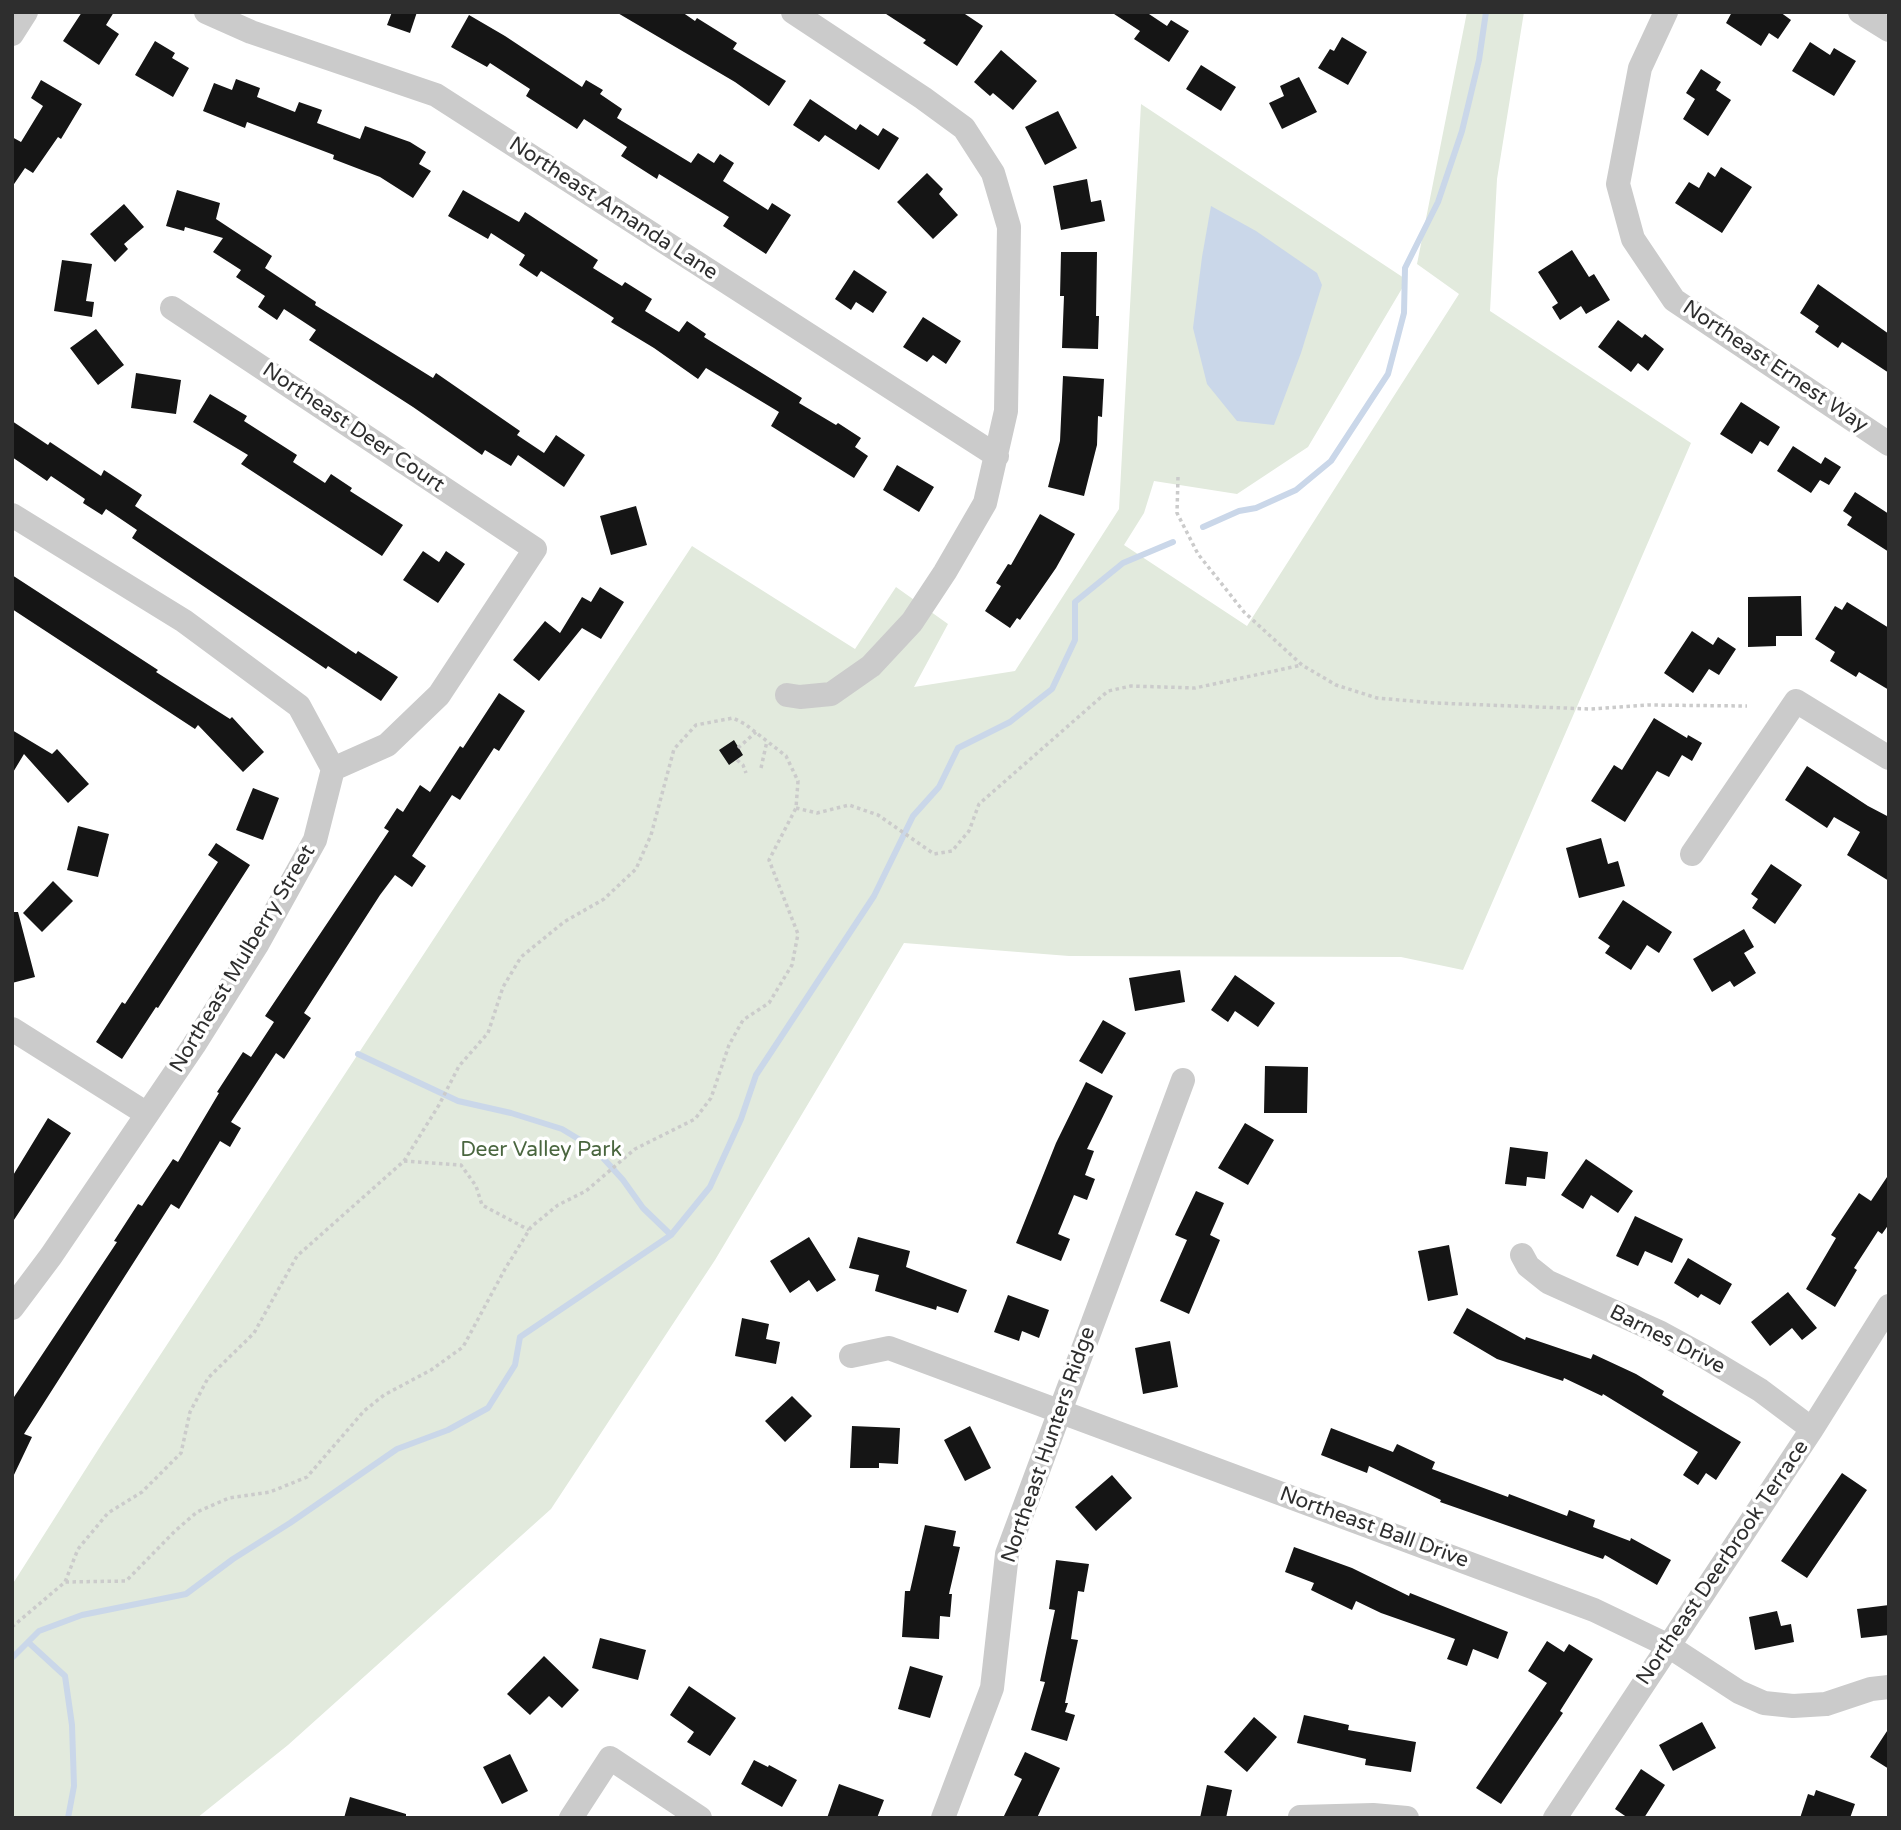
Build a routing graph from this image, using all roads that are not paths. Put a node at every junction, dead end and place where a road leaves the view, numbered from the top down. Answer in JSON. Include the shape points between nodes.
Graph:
{"nodes":[{"id":1,"x":26,"y":12,"type":"edge"},
{"id":2,"x":206,"y":12,"type":"edge"},
{"id":3,"x":793,"y":12,"type":"edge"},
{"id":4,"x":1666,"y":12,"type":"edge"},
{"id":5,"x":1860,"y":12,"type":"edge"},
{"id":6,"x":1889,"y":30,"type":"edge"},
{"id":7,"x":12,"y":34,"type":"edge"},
{"id":8,"x":172,"y":307,"type":"dead end"},
{"id":9,"x":1889,"y":444,"type":"edge"},
{"id":10,"x":997,"y":456,"type":"junction"},
{"id":11,"x":12,"y":515,"type":"edge"},
{"id":12,"x":786,"y":695,"type":"dead end"},
{"id":13,"x":1889,"y":758,"type":"edge"},
{"id":14,"x":333,"y":769,"type":"junction"},
{"id":15,"x":1692,"y":854,"type":"dead end"},
{"id":16,"x":12,"y":1029,"type":"edge"},
{"id":17,"x":1183,"y":1080,"type":"dead end"},
{"id":18,"x":146,"y":1114,"type":"junction"},
{"id":19,"x":1522,"y":1255,"type":"dead end"},
{"id":20,"x":1889,"y":1307,"type":"edge"},
{"id":21,"x":12,"y":1308,"type":"edge"},
{"id":22,"x":851,"y":1356,"type":"dead end"},
{"id":23,"x":1059,"y":1410,"type":"junction"},
{"id":24,"x":1812,"y":1429,"type":"junction"},
{"id":25,"x":1667,"y":1646,"type":"junction"},
{"id":26,"x":1889,"y":1687,"type":"edge"},
{"id":27,"x":1300,"y":1817,"type":"edge"},
{"id":28,"x":571,"y":1818,"type":"edge"},
{"id":29,"x":699,"y":1818,"type":"edge"},
{"id":30,"x":943,"y":1818,"type":"edge"},
{"id":31,"x":1407,"y":1818,"type":"edge"},
{"id":32,"x":1555,"y":1818,"type":"edge"}],
"edges":[{"from":1,"to":7,"type":"street"},
{"from":2,"to":10,"type":"street","name":"Northeast Amanda Lane","via":[[251,32],[436,95]]},
{"from":3,"to":10,"type":"street","via":[[964,128],[993,173],[1009,227],[1006,411]]},
{"from":4,"to":9,"type":"street","name":"Northeast Ernest Way","via":[[1640,68],[1618,184],[1633,239],[1674,300]]},
{"from":5,"to":6,"type":"street"},
{"from":8,"to":14,"type":"street","name":"Northeast Deer Court","via":[[535,549],[439,695],[387,745]]},
{"from":10,"to":12,"type":"street","via":[[985,503],[912,622],[871,666],[831,694]]},
{"from":11,"to":14,"type":"street","via":[[184,621],[299,706]]},
{"from":13,"to":15,"type":"street","via":[[1796,701]]},
{"from":14,"to":18,"type":"street","name":"Northeast Mulberry Street","via":[[316,840],[251,954]]},
{"from":16,"to":18,"type":"street"},
{"from":17,"to":23,"type":"street","name":"Northeast Hunters Ridge"},
{"from":18,"to":21,"type":"street","name":"Northeast Mulberry Street"},
{"from":19,"to":24,"type":"street","name":"Barnes Drive","via":[[1548,1282],[1705,1357]]},
{"from":20,"to":24,"type":"street","name":"Northeast Deerbrook Terrace"},
{"from":22,"to":23,"type":"street","name":"Northeast Ball Drive","via":[[889,1348]]},
{"from":23,"to":25,"type":"street","name":"Northeast Ball Drive","via":[[1594,1610]]},
{"from":23,"to":30,"type":"street","name":"Northeast Hunters Ridge","via":[[1007,1554],[992,1688]]},
{"from":24,"to":25,"type":"street","name":"Northeast Deerbrook Terrace"},
{"from":25,"to":26,"type":"street","name":"Northeast Ball Drive","via":[[1764,1703],[1826,1704]]},
{"from":25,"to":32,"type":"street","name":"Northeast Deerbrook Terrace"},
{"from":27,"to":31,"type":"street"},
{"from":28,"to":29,"type":"street","via":[[610,1758]]}]}
